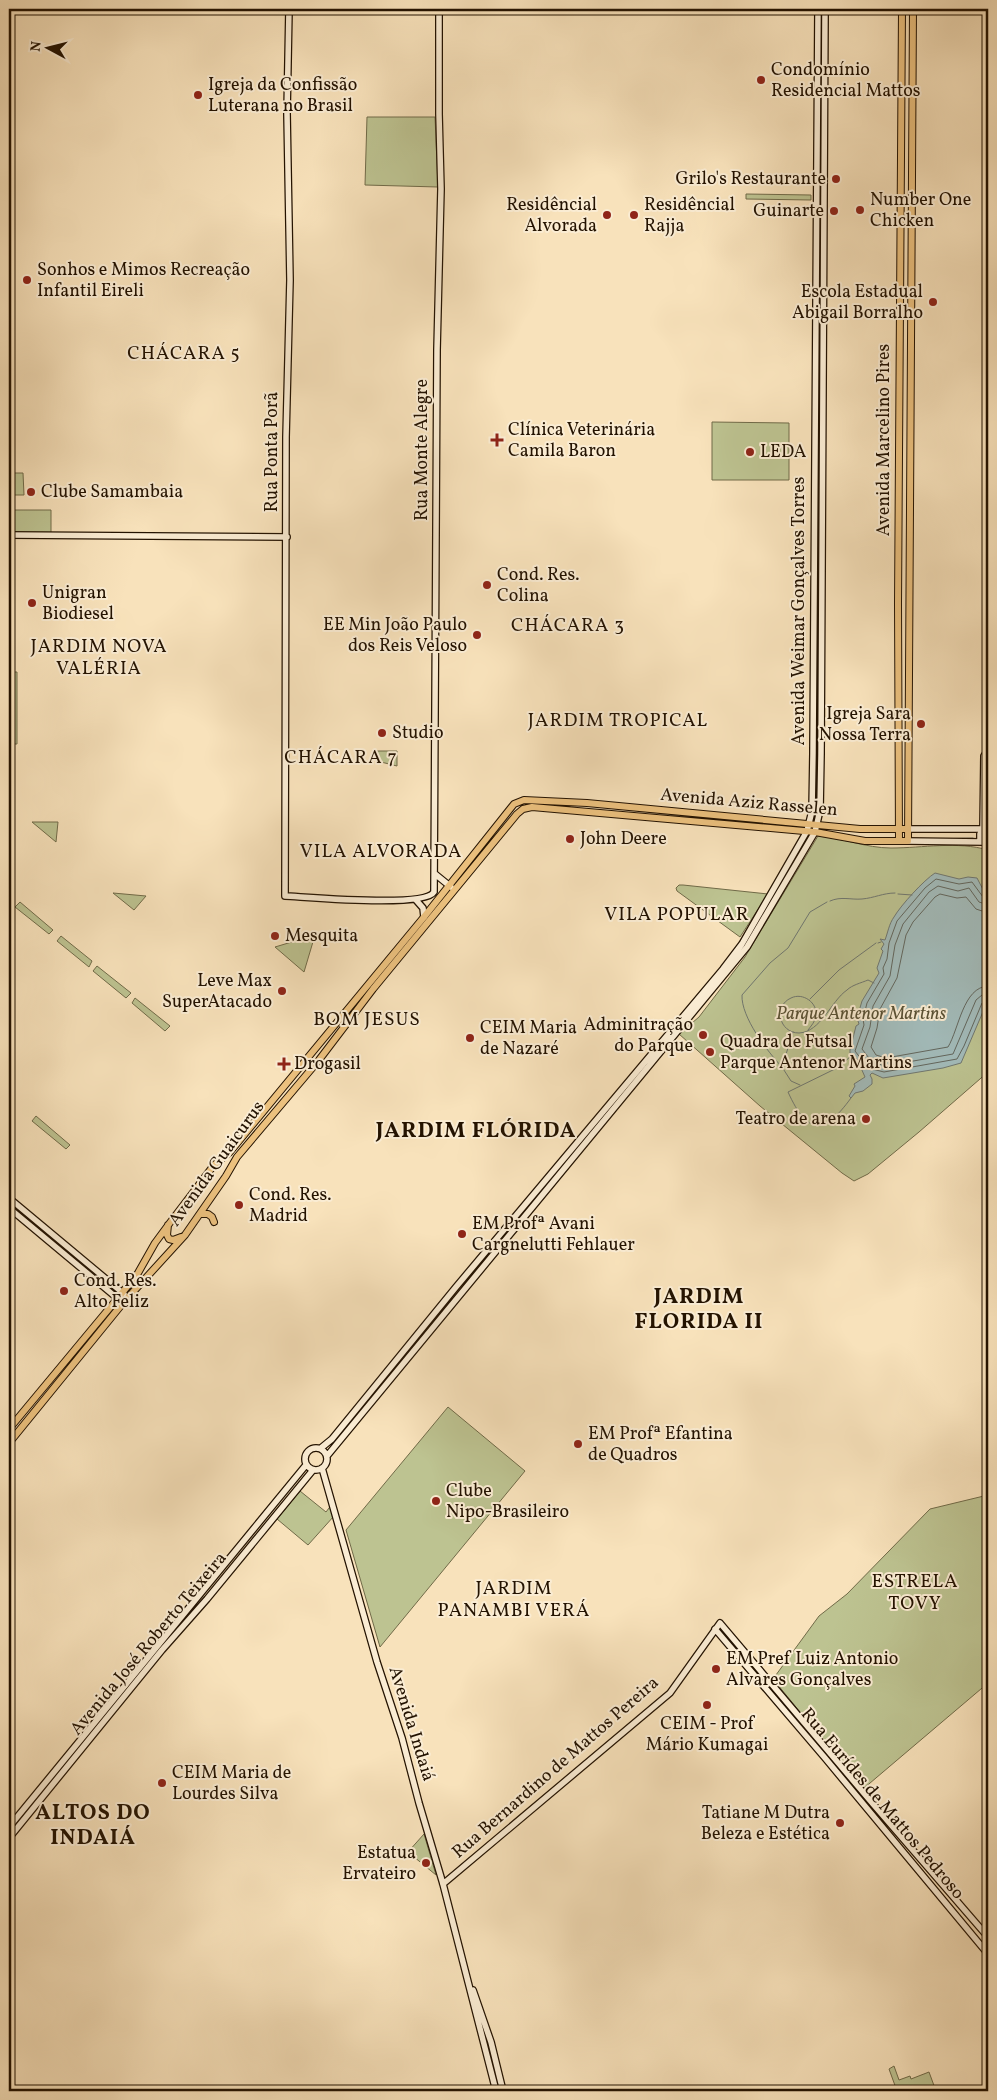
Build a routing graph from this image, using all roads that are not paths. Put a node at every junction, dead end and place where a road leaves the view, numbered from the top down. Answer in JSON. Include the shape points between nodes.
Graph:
{"nodes":[{"id":1,"x":289,"y":9,"type":"edge"},
{"id":2,"x":439,"y":9,"type":"edge"},
{"id":3,"x":818,"y":9,"type":"edge"},
{"id":4,"x":825,"y":9,"type":"edge"},
{"id":5,"x":902,"y":9,"type":"edge"},
{"id":6,"x":913,"y":9,"type":"edge"},
{"id":7,"x":986,"y":9,"type":"edge"},
{"id":8,"x":987,"y":193,"type":"edge"},
{"id":9,"x":987,"y":203,"type":"edge"},
{"id":10,"x":988,"y":274,"type":"edge"},
{"id":11,"x":9,"y":535,"type":"edge"},
{"id":12,"x":287,"y":537,"type":"junction"},
{"id":13,"x":988,"y":573,"type":"edge"},
{"id":14,"x":988,"y":719,"type":"edge"},
{"id":15,"x":988,"y":750,"type":"edge"},
{"id":16,"x":986,"y":765,"type":"edge"},
{"id":17,"x":514,"y":804,"type":"joint"},
{"id":18,"x":523,"y":809,"type":"joint"},
{"id":19,"x":810,"y":823,"type":"junction"},
{"id":20,"x":818,"y":824,"type":"junction"},
{"id":21,"x":898,"y":829,"type":"junction"},
{"id":22,"x":908,"y":829,"type":"junction"},
{"id":23,"x":985,"y":829,"type":"edge"},
{"id":24,"x":807,"y":831,"type":"junction"},
{"id":25,"x":815,"y":832,"type":"junction"},
{"id":26,"x":899,"y":841,"type":"junction"},
{"id":27,"x":908,"y":841,"type":"junction"},
{"id":28,"x":986,"y":844,"type":"edge"},
{"id":29,"x":435,"y":874,"type":"junction"},
{"id":30,"x":449,"y":885,"type":"junction"},
{"id":31,"x":455,"y":890,"type":"junction"},
{"id":32,"x":416,"y":900,"type":"junction"},
{"id":33,"x":424,"y":917,"type":"junction"},
{"id":34,"x":684,"y":1020,"type":"junction"},
{"id":35,"x":214,"y":1165,"type":"junction"},
{"id":36,"x":226,"y":1176,"type":"junction"},
{"id":37,"x":9,"y":1198,"type":"edge"},
{"id":38,"x":9,"y":1208,"type":"edge"},
{"id":39,"x":200,"y":1214,"type":"junction"},
{"id":40,"x":214,"y":1222,"type":"dead end"},
{"id":41,"x":169,"y":1224,"type":"junction"},
{"id":42,"x":185,"y":1235,"type":"junction"},
{"id":43,"x":123,"y":1298,"type":"junction"},
{"id":44,"x":343,"y":1426,"type":"junction"},
{"id":45,"x":9,"y":1429,"type":"edge"},
{"id":46,"x":349,"y":1430,"type":"junction"},
{"id":47,"x":9,"y":1443,"type":"edge"},
{"id":48,"x":321,"y":1448,"type":"junction"},
{"id":49,"x":327,"y":1456,"type":"junction"},
{"id":50,"x":306,"y":1465,"type":"junction"},
{"id":51,"x":322,"y":1468,"type":"junction"},
{"id":52,"x":313,"y":1470,"type":"junction"},
{"id":53,"x":720,"y":1622,"type":"joint"},
{"id":54,"x":715,"y":1629,"type":"junction"},
{"id":55,"x":9,"y":1827,"type":"edge"},
{"id":56,"x":9,"y":1838,"type":"edge"},
{"id":57,"x":443,"y":1884,"type":"junction"},
{"id":58,"x":988,"y":1937,"type":"edge"},
{"id":59,"x":988,"y":1954,"type":"edge"},
{"id":60,"x":471,"y":1988,"type":"junction"},
{"id":61,"x":496,"y":2091,"type":"edge"},
{"id":62,"x":503,"y":2091,"type":"edge"}],
"edges":[{"from":1,"to":12,"type":"street","name":"Rua Ponta Porã"},
{"from":2,"to":29,"type":"street","name":"Rua Monte Alegre","via":[[441,189],[437,350]]},
{"from":3,"to":19,"type":"street","name":"Avenida Weimar Gonçalves Torres"},
{"from":4,"to":20,"type":"street","name":"Avenida Weimar Gonçalves Torres"},
{"from":5,"to":21,"type":"main road","name":"Avenida Marcelino Pires"},
{"from":6,"to":22,"type":"main road","name":"Avenida Marcelino Pires"},
{"from":7,"to":8,"type":"street"},
{"from":8,"to":9,"type":"street"},
{"from":9,"to":10,"type":"street"},
{"from":11,"to":12,"type":"street"},
{"from":12,"to":32,"type":"street","name":"Rua Ponta Porã","via":[[285,896]]},
{"from":13,"to":14,"type":"street"},
{"from":15,"to":16,"type":"street","via":[[984,756]]},
{"from":16,"to":23,"type":"street"},
{"from":17,"to":19,"type":"main road","name":"Avenida Aziz Rasselen","via":[[524,800],[586,803]]},
{"from":17,"to":30,"type":"main road","name":"Avenida Guaicurus"},
{"from":18,"to":24,"type":"main road","name":"Avenida Aziz Rasselen","via":[[586,811]]},
{"from":18,"to":31,"type":"main road","name":"Avenida Guaicurus"},
{"from":19,"to":20,"type":"main road","name":"Avenida Aziz Rasselen"},
{"from":19,"to":24,"type":"street","name":"Avenida José Roberto Teixeira"},
{"from":20,"to":21,"type":"main road","name":"Avenida Aziz Rasselen"},
{"from":20,"to":25,"type":"street","name":"Avenida Weimar Gonçalves Torres"},
{"from":21,"to":22,"type":"main road","name":"Avenida Aziz Rasselen"},
{"from":21,"to":26,"type":"main road","name":"Avenida Marcelino Pires"},
{"from":22,"to":23,"type":"street","name":"Avenida Aziz Rasselen"},
{"from":22,"to":27,"type":"main road","name":"Avenida Marcelino Pires"},
{"from":23,"to":28,"type":"street","name":"Avenida Aziz Rasselen","via":[[979,836]]},
{"from":24,"to":25,"type":"main road","name":"Avenida Aziz Rasselen"},
{"from":24,"to":34,"type":"street","name":"Avenida José Roberto Teixeira","via":[[742,944]]},
{"from":25,"to":26,"type":"main road","name":"Avenida Aziz Rasselen","via":[[865,841]]},
{"from":25,"to":34,"type":"street","name":"Avenida José Roberto Teixeira","via":[[747,947]]},
{"from":26,"to":27,"type":"main road","name":"Avenida Aziz Rasselen"},
{"from":27,"to":28,"type":"street","name":"Avenida Aziz Rasselen"},
{"from":29,"to":30,"type":"street"},
{"from":29,"to":32,"type":"street","name":"Rua Monte Alegre","via":[[432,896]]},
{"from":30,"to":31,"type":"street"},
{"from":30,"to":33,"type":"main road","name":"Avenida Guaicurus"},
{"from":31,"to":36,"type":"main road","name":"Avenida Guaicurus","via":[[235,1158]]},
{"from":32,"to":33,"type":"street","via":[[423,908]]},
{"from":33,"to":35,"type":"main road","name":"Avenida Guaicurus","via":[[228,1153]]},
{"from":34,"to":44,"type":"street","name":"Avenida José Roberto Teixeira","via":[[456,1287]]},
{"from":34,"to":46,"type":"street"},
{"from":35,"to":36,"type":"main road"},
{"from":35,"to":41,"type":"main road","name":"Avenida Guaicurus"},
{"from":36,"to":39,"type":"main road","name":"Avenida Guaicurus"},
{"from":37,"to":43,"type":"street"},
{"from":38,"to":43,"type":"street"},
{"from":39,"to":40,"type":"main road","via":[[208,1214]]},
{"from":39,"to":42,"type":"main road","name":"Avenida Guaicurus"},
{"from":41,"to":42,"type":"main road","via":[[169,1239],[178,1240]]},
{"from":41,"to":43,"type":"main road","name":"Avenida Guaicurus"},
{"from":42,"to":43,"type":"main road","name":"Avenida Guaicurus"},
{"from":43,"to":45,"type":"main road","name":"Avenida Guaicurus"},
{"from":43,"to":47,"type":"main road","name":"Avenida Guaicurus"},
{"from":44,"to":46,"type":"street"},
{"from":44,"to":48,"type":"street","name":"Avenida José Roberto Teixeira"},
{"from":46,"to":49,"type":"street"},
{"from":48,"to":49,"type":"street"},
{"from":48,"to":50,"type":"street","name":"Avenida José Roberto Teixeira","via":[[307,1452],[304,1458]]},
{"from":49,"to":51,"type":"street","via":[[326,1465]]},
{"from":50,"to":52,"type":"street"},
{"from":50,"to":55,"type":"street","name":"Avenida José Roberto Teixeira"},
{"from":51,"to":52,"type":"street"},
{"from":51,"to":57,"type":"street","name":"Avenida Indaiá"},
{"from":52,"to":56,"type":"street","name":"Avenida José Roberto Teixeira"},
{"from":53,"to":54,"type":"street","name":"Rua Bernardino de Mattos Pereira"},
{"from":53,"to":58,"type":"street","name":"Rua Eurídes de Mattos Pedroso"},
{"from":54,"to":57,"type":"street","name":"Rua Bernardino de Mattos Pereira","via":[[670,1693]]},
{"from":54,"to":59,"type":"street","name":"Rua Eurídes de Mattos Pedroso"},
{"from":57,"to":60,"type":"street","name":"Avenida Indaiá"},
{"from":60,"to":61,"type":"street","name":"Avenida Indaiá"},
{"from":60,"to":62,"type":"street","name":"Avenida Indaiá","via":[[491,2042]]}]}
